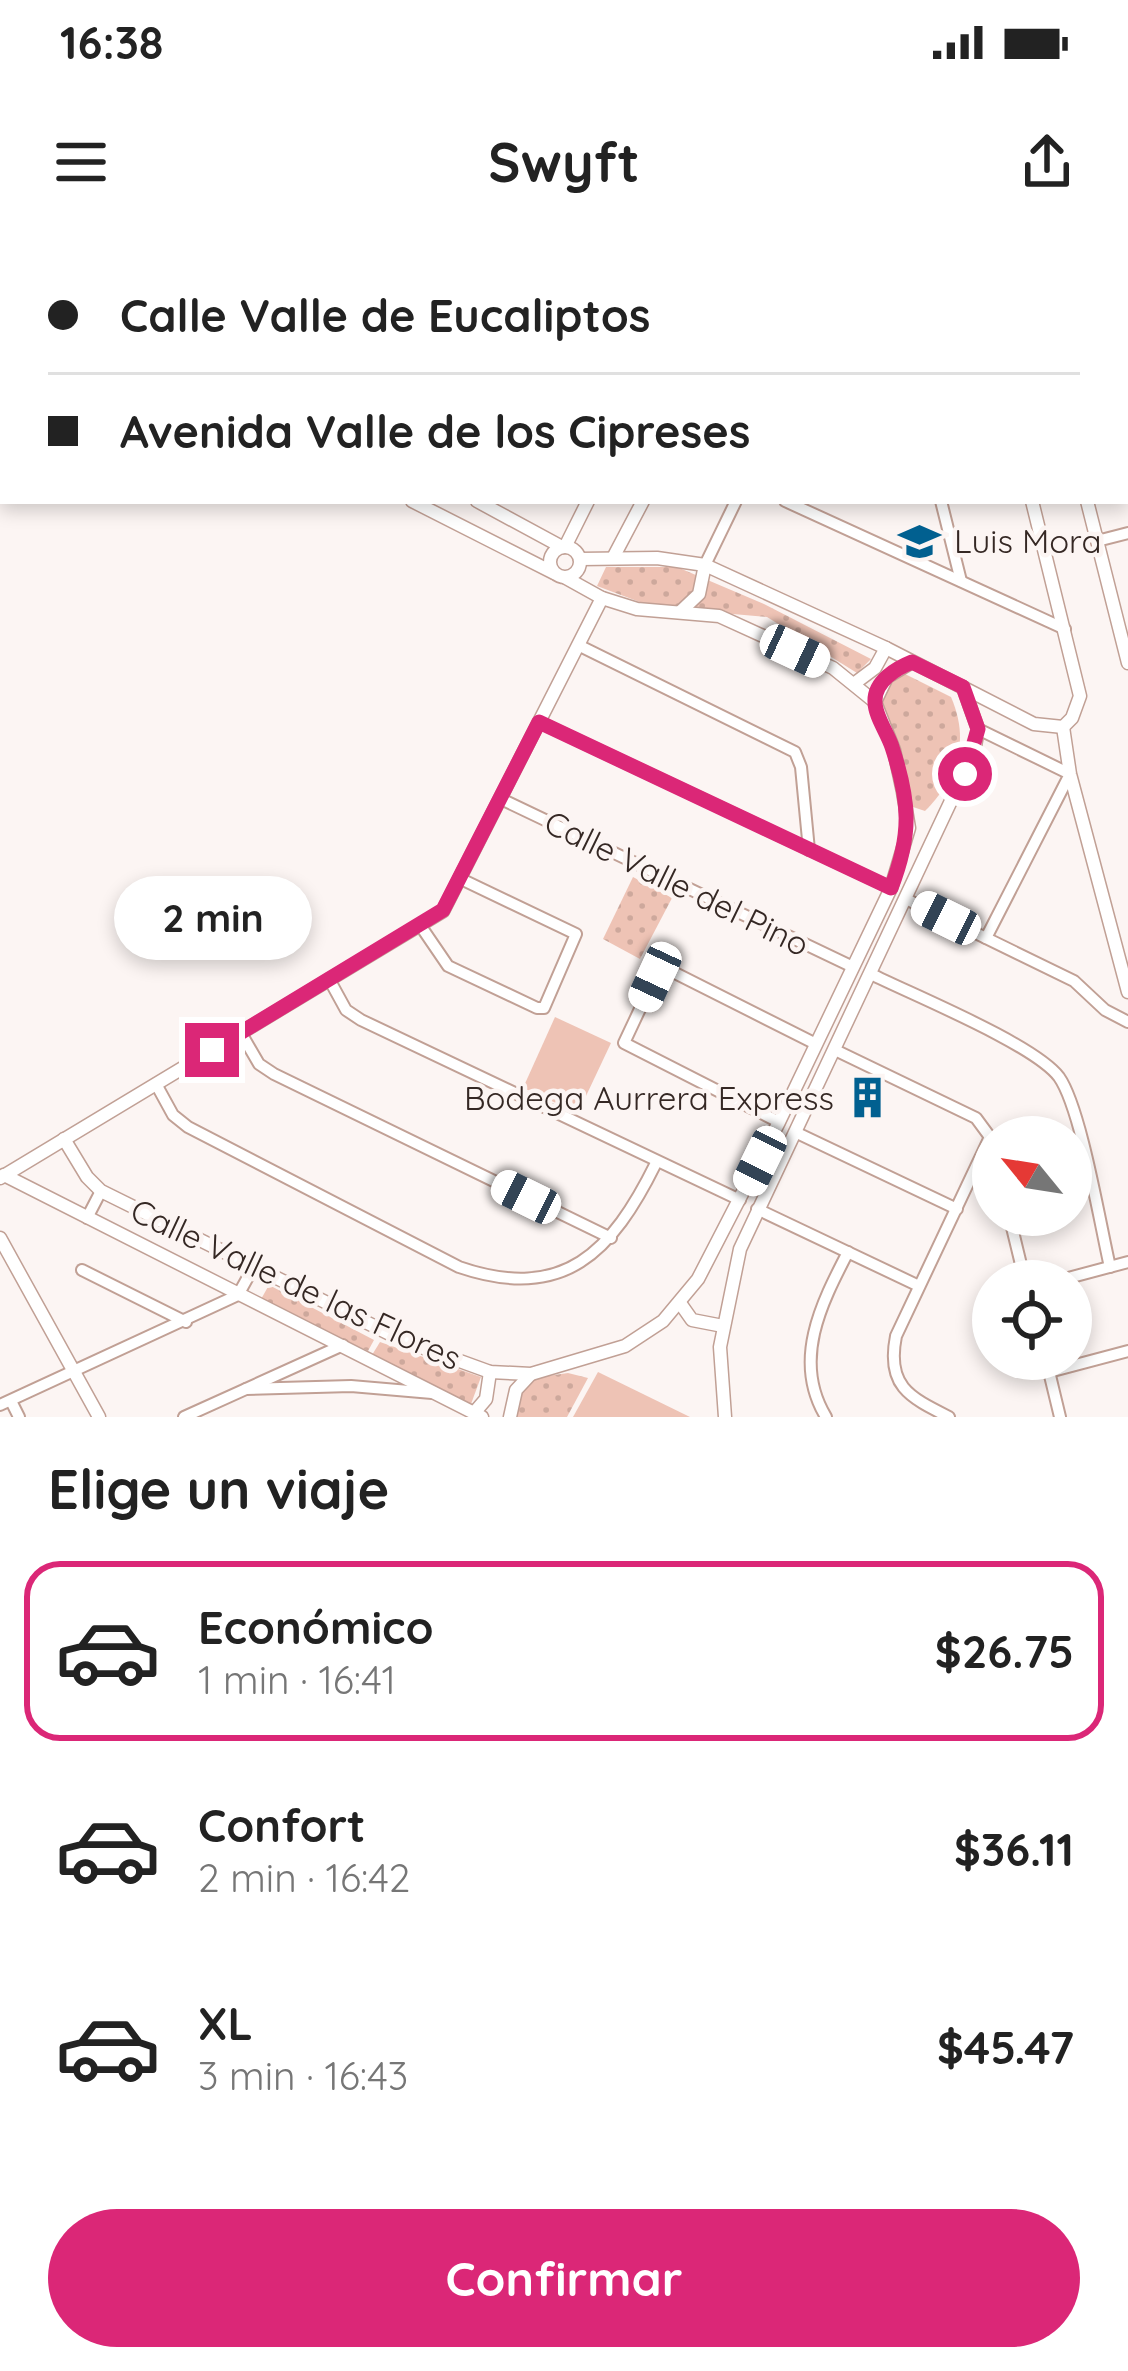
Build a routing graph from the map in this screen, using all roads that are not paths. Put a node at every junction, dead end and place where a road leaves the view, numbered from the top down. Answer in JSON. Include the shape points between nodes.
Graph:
{"nodes":[{"id":1,"x":418,"y":504,"type":"edge"},
{"id":2,"x":483,"y":504,"type":"edge"},
{"id":3,"x":586,"y":504,"type":"edge"},
{"id":4,"x":641,"y":504,"type":"edge"},
{"id":5,"x":735,"y":504,"type":"edge"},
{"id":6,"x":792,"y":504,"type":"edge"},
{"id":7,"x":942,"y":504,"type":"edge"},
{"id":8,"x":1033,"y":504,"type":"edge"},
{"id":9,"x":1089,"y":504,"type":"edge"},
{"id":10,"x":1128,"y":533,"type":"edge"},
{"id":11,"x":1097,"y":541,"type":"junction"},
{"id":12,"x":564,"y":547,"type":"junction"},
{"id":13,"x":614,"y":556,"type":"junction"},
{"id":14,"x":580,"y":559,"type":"junction"},
{"id":15,"x":705,"y":565,"type":"junction"},
{"id":16,"x":560,"y":576,"type":"junction"},
{"id":17,"x":961,"y":581,"type":"junction"},
{"id":18,"x":602,"y":598,"type":"junction"},
{"id":19,"x":680,"y":612,"type":"junction"},
{"id":20,"x":1065,"y":629,"type":"junction"},
{"id":21,"x":578,"y":645,"type":"junction"},
{"id":22,"x":886,"y":648,"type":"junction"},
{"id":23,"x":912,"y":662,"type":"junction"},
{"id":24,"x":1128,"y":663,"type":"edge"},
{"id":25,"x":855,"y":683,"type":"junction"},
{"id":26,"x":963,"y":687,"type":"junction"},
{"id":27,"x":875,"y":702,"type":"junction"},
{"id":28,"x":539,"y":722,"type":"junction"},
{"id":29,"x":1063,"y":727,"type":"junction"},
{"id":30,"x":978,"y":729,"type":"junction"},
{"id":31,"x":1070,"y":774,"type":"junction"},
{"id":32,"x":501,"y":799,"type":"junction"},
{"id":33,"x":909,"y":828,"type":"junction"},
{"id":34,"x":933,"y":840,"type":"junction"},
{"id":35,"x":808,"y":850,"type":"junction"},
{"id":36,"x":461,"y":879,"type":"junction"},
{"id":37,"x":891,"y":888,"type":"junction"},
{"id":38,"x":906,"y":899,"type":"junction"},
{"id":39,"x":420,"y":925,"type":"junction"},
{"id":40,"x":986,"y":938,"type":"junction"},
{"id":41,"x":853,"y":967,"type":"junction"},
{"id":42,"x":871,"y":974,"type":"junction"},
{"id":43,"x":329,"y":979,"type":"junction"},
{"id":44,"x":1128,"y":992,"type":"edge"},
{"id":45,"x":1128,"y":1022,"type":"edge"},
{"id":46,"x":241,"y":1033,"type":"junction"},
{"id":47,"x":816,"y":1044,"type":"junction"},
{"id":48,"x":835,"y":1050,"type":"junction"},
{"id":49,"x":156,"y":1084,"type":"junction"},
{"id":50,"x":972,"y":1116,"type":"edge"},
{"id":51,"x":779,"y":1122,"type":"junction"},
{"id":52,"x":795,"y":1132,"type":"junction"},
{"id":53,"x":64,"y":1139,"type":"junction"},
{"id":54,"x":656,"y":1162,"type":"junction"},
{"id":55,"x":2,"y":1177,"type":"edge"},
{"id":56,"x":972,"y":1180,"type":"edge"},
{"id":57,"x":101,"y":1191,"type":"junction"},
{"id":58,"x":740,"y":1201,"type":"junction"},
{"id":59,"x":758,"y":1208,"type":"junction"},
{"id":60,"x":957,"y":1209,"type":"junction"},
{"id":61,"x":87,"y":1218,"type":"junction"},
{"id":62,"x":0,"y":1238,"type":"edge"},
{"id":63,"x":611,"y":1238,"type":"junction"},
{"id":64,"x":848,"y":1252,"type":"junction"},
{"id":65,"x":1128,"y":1262,"type":"edge"},
{"id":66,"x":1110,"y":1267,"type":"junction"},
{"id":67,"x":253,"y":1268,"type":"junction"},
{"id":68,"x":82,"y":1270,"type":"dead end"},
{"id":69,"x":1092,"y":1272,"type":"edge"},
{"id":70,"x":919,"y":1286,"type":"junction"},
{"id":71,"x":238,"y":1295,"type":"junction"},
{"id":72,"x":680,"y":1303,"type":"junction"},
{"id":73,"x":186,"y":1322,"type":"junction"},
{"id":74,"x":723,"y":1326,"type":"junction"},
{"id":75,"x":343,"y":1345,"type":"junction"},
{"id":76,"x":1128,"y":1351,"type":"edge"},
{"id":77,"x":1092,"y":1358,"type":"edge"},
{"id":78,"x":73,"y":1372,"type":"junction"},
{"id":79,"x":490,"y":1372,"type":"junction"},
{"id":80,"x":531,"y":1374,"type":"junction"},
{"id":81,"x":1051,"y":1380,"type":"edge"},
{"id":82,"x":246,"y":1390,"type":"junction"},
{"id":83,"x":435,"y":1394,"type":"junction"},
{"id":84,"x":6,"y":1403,"type":"edge"},
{"id":85,"x":478,"y":1415,"type":"edge"},
{"id":86,"x":19,"y":1417,"type":"edge"},
{"id":87,"x":99,"y":1417,"type":"edge"},
{"id":88,"x":184,"y":1417,"type":"edge"},
{"id":89,"x":510,"y":1417,"type":"edge"},
{"id":90,"x":725,"y":1417,"type":"edge"},
{"id":91,"x":826,"y":1417,"type":"edge"},
{"id":92,"x":949,"y":1417,"type":"edge"},
{"id":93,"x":1060,"y":1417,"type":"edge"}],
"edges":[{"from":1,"to":16,"type":"street"},
{"from":2,"to":12,"type":"street"},
{"from":3,"to":12,"type":"street"},
{"from":4,"to":13,"type":"street"},
{"from":5,"to":15,"type":"street"},
{"from":6,"to":17,"type":"street"},
{"from":7,"to":17,"type":"street"},
{"from":8,"to":20,"type":"street"},
{"from":9,"to":11,"type":"street"},
{"from":10,"to":11,"type":"street"},
{"from":11,"to":24,"type":"street"},
{"from":12,"to":14,"type":"street"},
{"from":12,"to":16,"type":"street","via":[[551,556]]},
{"from":13,"to":14,"type":"street"},
{"from":13,"to":15,"type":"street"},
{"from":14,"to":16,"type":"street","via":[[577,572]]},
{"from":15,"to":19,"type":"street","via":[[699,593]]},
{"from":15,"to":22,"type":"street"},
{"from":16,"to":18,"type":"street"},
{"from":17,"to":20,"type":"street"},
{"from":18,"to":19,"type":"street"},
{"from":18,"to":21,"type":"street"},
{"from":19,"to":25,"type":"street","via":[[719,616]]},
{"from":20,"to":29,"type":"street","via":[[1080,696]]},
{"from":21,"to":28,"type":"street"},
{"from":21,"to":35,"type":"street","via":[[794,752]]},
{"from":22,"to":23,"type":"street"},
{"from":22,"to":25,"type":"street"},
{"from":23,"to":26,"type":"street"},
{"from":23,"to":27,"type":"street","via":[[887,677]]},
{"from":25,"to":27,"type":"street"},
{"from":26,"to":29,"type":"street","via":[[1034,724]]},
{"from":26,"to":30,"type":"street"},
{"from":27,"to":33,"type":"street"},
{"from":28,"to":32,"type":"street"},
{"from":28,"to":35,"type":"street"},
{"from":29,"to":31,"type":"street"},
{"from":30,"to":31,"type":"street"},
{"from":30,"to":34,"type":"street"},
{"from":31,"to":40,"type":"street"},
{"from":31,"to":44,"type":"street"},
{"from":32,"to":36,"type":"street"},
{"from":32,"to":41,"type":"street","name":"Calle Valle del Pino"},
{"from":33,"to":34,"type":"street"},
{"from":33,"to":37,"type":"street"},
{"from":34,"to":38,"type":"street"},
{"from":35,"to":37,"type":"street"},
{"from":36,"to":39,"type":"street","via":[[443,910]]},
{"from":36,"to":39,"type":"street","via":[[576,934],[544,1008],[448,966]]},
{"from":37,"to":41,"type":"street"},
{"from":38,"to":40,"type":"street"},
{"from":38,"to":42,"type":"street"},
{"from":39,"to":43,"type":"street"},
{"from":40,"to":45,"type":"street","via":[[1074,981]]},
{"from":41,"to":47,"type":"street"},
{"from":42,"to":48,"type":"street"},
{"from":42,"to":66,"type":"street","via":[[1039,1057],[1061,1079]]},
{"from":43,"to":46,"type":"street"},
{"from":43,"to":54,"type":"street","via":[[361,1020]]},
{"from":46,"to":49,"type":"street"},
{"from":46,"to":63,"type":"street","via":[[274,1074]]},
{"from":47,"to":51,"type":"street"},
{"from":47,"to":51,"type":"street","via":[[673,972],[662,971],[647,994],[624,1043]]},
{"from":48,"to":50,"type":"street"},
{"from":48,"to":52,"type":"street"},
{"from":49,"to":53,"type":"street"},
{"from":49,"to":63,"type":"street","via":[[188,1126],[475,1273],[526,1281],[584,1259]]},
{"from":51,"to":58,"type":"street"},
{"from":52,"to":59,"type":"street"},
{"from":52,"to":60,"type":"street"},
{"from":53,"to":55,"type":"street"},
{"from":53,"to":57,"type":"street","name":"Calle Valle de las Flores"},
{"from":54,"to":58,"type":"street"},
{"from":54,"to":63,"type":"street"},
{"from":55,"to":61,"type":"street","name":"Calle Valle de las Flores"},
{"from":56,"to":60,"type":"street"},
{"from":57,"to":61,"type":"street"},
{"from":57,"to":67,"type":"street","name":"Calle Valle de las Flores"},
{"from":58,"to":72,"type":"street"},
{"from":59,"to":64,"type":"street"},
{"from":59,"to":74,"type":"street","via":[[733,1271]]},
{"from":60,"to":70,"type":"street"},
{"from":61,"to":71,"type":"street","name":"Calle Valle de las Flores"},
{"from":62,"to":78,"type":"street"},
{"from":64,"to":70,"type":"street"},
{"from":64,"to":91,"type":"street","via":[[819,1307],[811,1343],[810,1373]]},
{"from":65,"to":66,"type":"street"},
{"from":66,"to":69,"type":"street"},
{"from":67,"to":71,"type":"street"},
{"from":67,"to":79,"type":"street","name":"Calle Valle de las Flores","via":[[442,1358]]},
{"from":68,"to":73,"type":"street"},
{"from":70,"to":92,"type":"street","via":[[896,1336],[895,1373],[913,1400]]},
{"from":71,"to":73,"type":"street"},
{"from":71,"to":75,"type":"street","name":"Calle Valle de las Flores"},
{"from":72,"to":74,"type":"street","via":[[692,1320]]},
{"from":72,"to":80,"type":"street","name":"Calle Valle de las Flores","via":[[625,1346]]},
{"from":73,"to":78,"type":"street"},
{"from":74,"to":90,"type":"street"},
{"from":75,"to":82,"type":"street"},
{"from":75,"to":83,"type":"street","name":"Calle Valle de las Flores"},
{"from":76,"to":77,"type":"street"},
{"from":78,"to":84,"type":"street"},
{"from":78,"to":87,"type":"street"},
{"from":79,"to":80,"type":"street","name":"Calle Valle de las Flores"},
{"from":79,"to":85,"type":"street"},
{"from":80,"to":89,"type":"street","via":[[516,1390]]},
{"from":81,"to":93,"type":"street"},
{"from":82,"to":83,"type":"street","via":[[351,1386]]},
{"from":82,"to":88,"type":"street"},
{"from":83,"to":85,"type":"street","name":"Calle Valle de las Flores"},
{"from":84,"to":86,"type":"street"}]}
